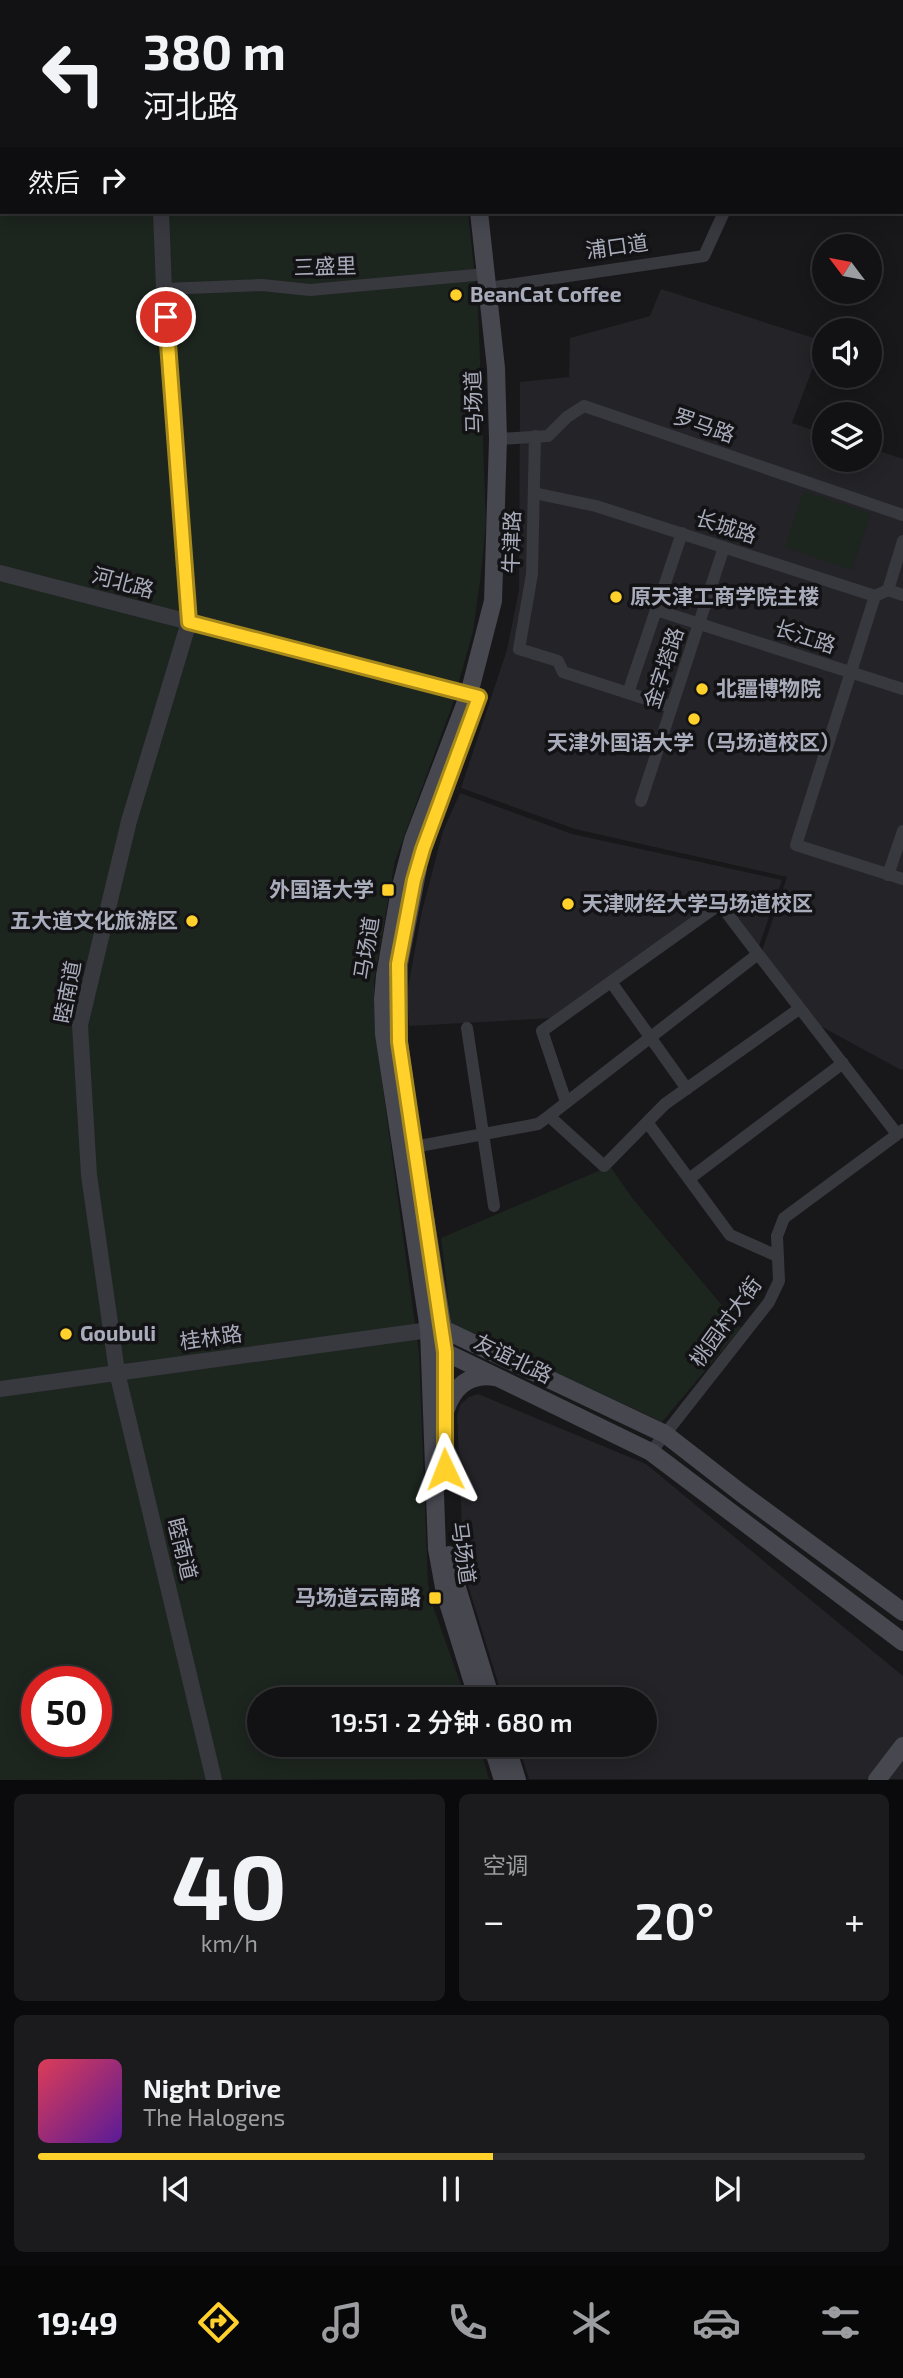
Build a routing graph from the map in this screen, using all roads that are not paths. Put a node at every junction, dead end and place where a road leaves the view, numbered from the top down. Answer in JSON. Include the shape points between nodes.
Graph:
{"nodes":[{"id":1,"x":161,"y":214,"type":"edge"},
{"id":2,"x":480,"y":214,"type":"edge"},
{"id":3,"x":491,"y":214,"type":"edge"},
{"id":4,"x":723,"y":214,"type":"edge"},
{"id":5,"x":491,"y":283,"type":"junction"},
{"id":6,"x":164,"y":289,"type":"junction"},
{"id":7,"x":535,"y":436,"type":"junction"},
{"id":8,"x":503,"y":439,"type":"junction"},
{"id":9,"x":534,"y":493,"type":"junction"},
{"id":10,"x":903,"y":515,"type":"edge"},
{"id":11,"x":682,"y":533,"type":"junction"},
{"id":12,"x":903,"y":541,"type":"edge"},
{"id":13,"x":724,"y":547,"type":"junction"},
{"id":14,"x":0,"y":573,"type":"edge"},
{"id":15,"x":888,"y":590,"type":"junction"},
{"id":16,"x":903,"y":595,"type":"edge"},
{"id":17,"x":875,"y":596,"type":"junction"},
{"id":18,"x":656,"y":610,"type":"junction"},
{"id":19,"x":189,"y":622,"type":"junction"},
{"id":20,"x":699,"y":624,"type":"junction"},
{"id":21,"x":851,"y":672,"type":"junction"},
{"id":22,"x":903,"y":689,"type":"edge"},
{"id":23,"x":628,"y":693,"type":"junction"},
{"id":24,"x":474,"y":696,"type":"junction"},
{"id":25,"x":671,"y":707,"type":"junction"},
{"id":26,"x":641,"y":801,"type":"dead end"},
{"id":27,"x":903,"y":831,"type":"edge"},
{"id":28,"x":888,"y":875,"type":"junction"},
{"id":29,"x":903,"y":879,"type":"edge"},
{"id":30,"x":758,"y":954,"type":"junction"},
{"id":31,"x":611,"y":982,"type":"junction"},
{"id":32,"x":799,"y":1009,"type":"junction"},
{"id":33,"x":467,"y":1028,"type":"dead end"},
{"id":34,"x":650,"y":1037,"type":"junction"},
{"id":35,"x":843,"y":1063,"type":"junction"},
{"id":36,"x":687,"y":1089,"type":"junction"},
{"id":37,"x":566,"y":1102,"type":"junction"},
{"id":38,"x":549,"y":1116,"type":"junction"},
{"id":39,"x":647,"y":1122,"type":"junction"},
{"id":40,"x":900,"y":1132,"type":"edge"},
{"id":41,"x":483,"y":1133,"type":"junction"},
{"id":42,"x":414,"y":1147,"type":"junction"},
{"id":43,"x":689,"y":1179,"type":"junction"},
{"id":44,"x":494,"y":1206,"type":"dead end"},
{"id":45,"x":777,"y":1256,"type":"junction"},
{"id":46,"x":436,"y":1329,"type":"junction"},
{"id":47,"x":445,"y":1352,"type":"junction"},
{"id":48,"x":117,"y":1372,"type":"junction"},
{"id":49,"x":502,"y":1379,"type":"junction"},
{"id":50,"x":0,"y":1389,"type":"edge"},
{"id":51,"x":443,"y":1416,"type":"junction"},
{"id":52,"x":665,"y":1434,"type":"junction"},
{"id":53,"x":651,"y":1452,"type":"junction"},
{"id":54,"x":903,"y":1612,"type":"edge"},
{"id":55,"x":903,"y":1642,"type":"edge"},
{"id":56,"x":474,"y":1687,"type":"edge"},
{"id":57,"x":487,"y":1687,"type":"edge"},
{"id":58,"x":903,"y":1746,"type":"edge"},
{"id":59,"x":496,"y":1757,"type":"edge"},
{"id":60,"x":510,"y":1757,"type":"edge"},
{"id":61,"x":903,"y":1762,"type":"edge"},
{"id":62,"x":214,"y":1780,"type":"edge"},
{"id":63,"x":503,"y":1780,"type":"edge"},
{"id":64,"x":517,"y":1780,"type":"edge"},
{"id":65,"x":877,"y":1780,"type":"edge"},
{"id":66,"x":889,"y":1780,"type":"edge"}],
"edges":[{"from":1,"to":6,"type":"street","name":"睦南道"},
{"from":2,"to":5,"type":"main road","name":"马场道"},
{"from":3,"to":5,"type":"main road","name":"马场道"},
{"from":4,"to":5,"type":"street","name":"浦口道","via":[[704,256]]},
{"from":5,"to":6,"type":"street","name":"三盛里","via":[[310,290],[262,285]]},
{"from":5,"to":8,"type":"main road","name":"马场道"},
{"from":6,"to":19,"type":"street","name":"睦南道"},
{"from":7,"to":8,"type":"street","name":"罗马路"},
{"from":7,"to":9,"type":"street","name":"牛津路"},
{"from":7,"to":10,"type":"street","name":"罗马路","via":[[548,436],[584,406]]},
{"from":8,"to":24,"type":"main road","name":"马场道","via":[[494,601]]},
{"from":9,"to":11,"type":"street","name":"长城路","via":[[596,506]]},
{"from":9,"to":23,"type":"street","name":"牛津路","via":[[532,574],[519,649],[558,661],[563,672]]},
{"from":11,"to":13,"type":"street","name":"长城路"},
{"from":11,"to":18,"type":"street"},
{"from":12,"to":15,"type":"street"},
{"from":13,"to":17,"type":"street","name":"长城路"},
{"from":13,"to":20,"type":"street","name":"金字塔路"},
{"from":14,"to":19,"type":"street","name":"河北路"},
{"from":15,"to":16,"type":"street"},
{"from":15,"to":17,"type":"street"},
{"from":17,"to":21,"type":"street"},
{"from":18,"to":20,"type":"street","name":"长江路"},
{"from":18,"to":23,"type":"street"},
{"from":19,"to":24,"type":"street","name":"河北路"},
{"from":19,"to":48,"type":"street","name":"睦南道","via":[[129,821],[80,1025],[89,1175]]},
{"from":20,"to":21,"type":"street","name":"长江路"},
{"from":20,"to":25,"type":"street","name":"金字塔路"},
{"from":21,"to":22,"type":"street","name":"长江路"},
{"from":21,"to":28,"type":"street","via":[[796,845]]},
{"from":23,"to":25,"type":"street"},
{"from":24,"to":42,"type":"main road","name":"马场道","via":[[414,880],[398,964],[399,1042]]},
{"from":24,"to":46,"type":"main road","name":"马场道","via":[[413,840],[400,890],[383,999],[384,1034]]},
{"from":25,"to":26,"type":"street","name":"金字塔路"},
{"from":27,"to":28,"type":"street"},
{"from":28,"to":29,"type":"street"},
{"from":30,"to":31,"type":"street","via":[[720,904]]},
{"from":30,"to":32,"type":"street"},
{"from":30,"to":34,"type":"street"},
{"from":31,"to":34,"type":"street"},
{"from":31,"to":37,"type":"street","via":[[542,1031]]},
{"from":32,"to":35,"type":"street"},
{"from":32,"to":36,"type":"street"},
{"from":33,"to":41,"type":"street"},
{"from":34,"to":36,"type":"street"},
{"from":34,"to":37,"type":"street"},
{"from":35,"to":40,"type":"street"},
{"from":35,"to":43,"type":"street"},
{"from":36,"to":39,"type":"street"},
{"from":37,"to":38,"type":"street"},
{"from":38,"to":39,"type":"street","via":[[604,1166]]},
{"from":38,"to":41,"type":"street","via":[[538,1124]]},
{"from":39,"to":43,"type":"street"},
{"from":40,"to":45,"type":"street","name":"桃园村大街","via":[[784,1218],[777,1236]]},
{"from":41,"to":42,"type":"street"},
{"from":41,"to":44,"type":"street"},
{"from":42,"to":46,"type":"main road","name":"马场道"},
{"from":43,"to":45,"type":"street","via":[[730,1236]]},
{"from":45,"to":52,"type":"street","name":"桃园村大街","via":[[779,1281],[769,1302]]},
{"from":46,"to":47,"type":"main road","name":"友谊北路"},
{"from":46,"to":48,"type":"street","name":"桂林路"},
{"from":46,"to":52,"type":"main road","name":"友谊北路"},
{"from":46,"to":56,"type":"main road","name":"马场道","via":[[437,1549],[445,1593]]},
{"from":47,"to":49,"type":"main road","name":"友谊北路"},
{"from":47,"to":51,"type":"main road","name":"马场道"},
{"from":48,"to":50,"type":"street","name":"桂林路"},
{"from":48,"to":62,"type":"street","name":"睦南道"},
{"from":49,"to":51,"type":"main road","via":[[472,1377],[458,1386]]},
{"from":49,"to":53,"type":"main road","name":"友谊北路"},
{"from":51,"to":57,"type":"main road","name":"马场道","via":[[452,1571]]},
{"from":52,"to":53,"type":"street","name":"桃园村大街"},
{"from":52,"to":54,"type":"main road","name":"友谊北路"},
{"from":53,"to":55,"type":"main road","name":"友谊北路"},
{"from":58,"to":65,"type":"main road"},
{"from":59,"to":63,"type":"main road"},
{"from":60,"to":64,"type":"main road"},
{"from":61,"to":66,"type":"main road"}]}
